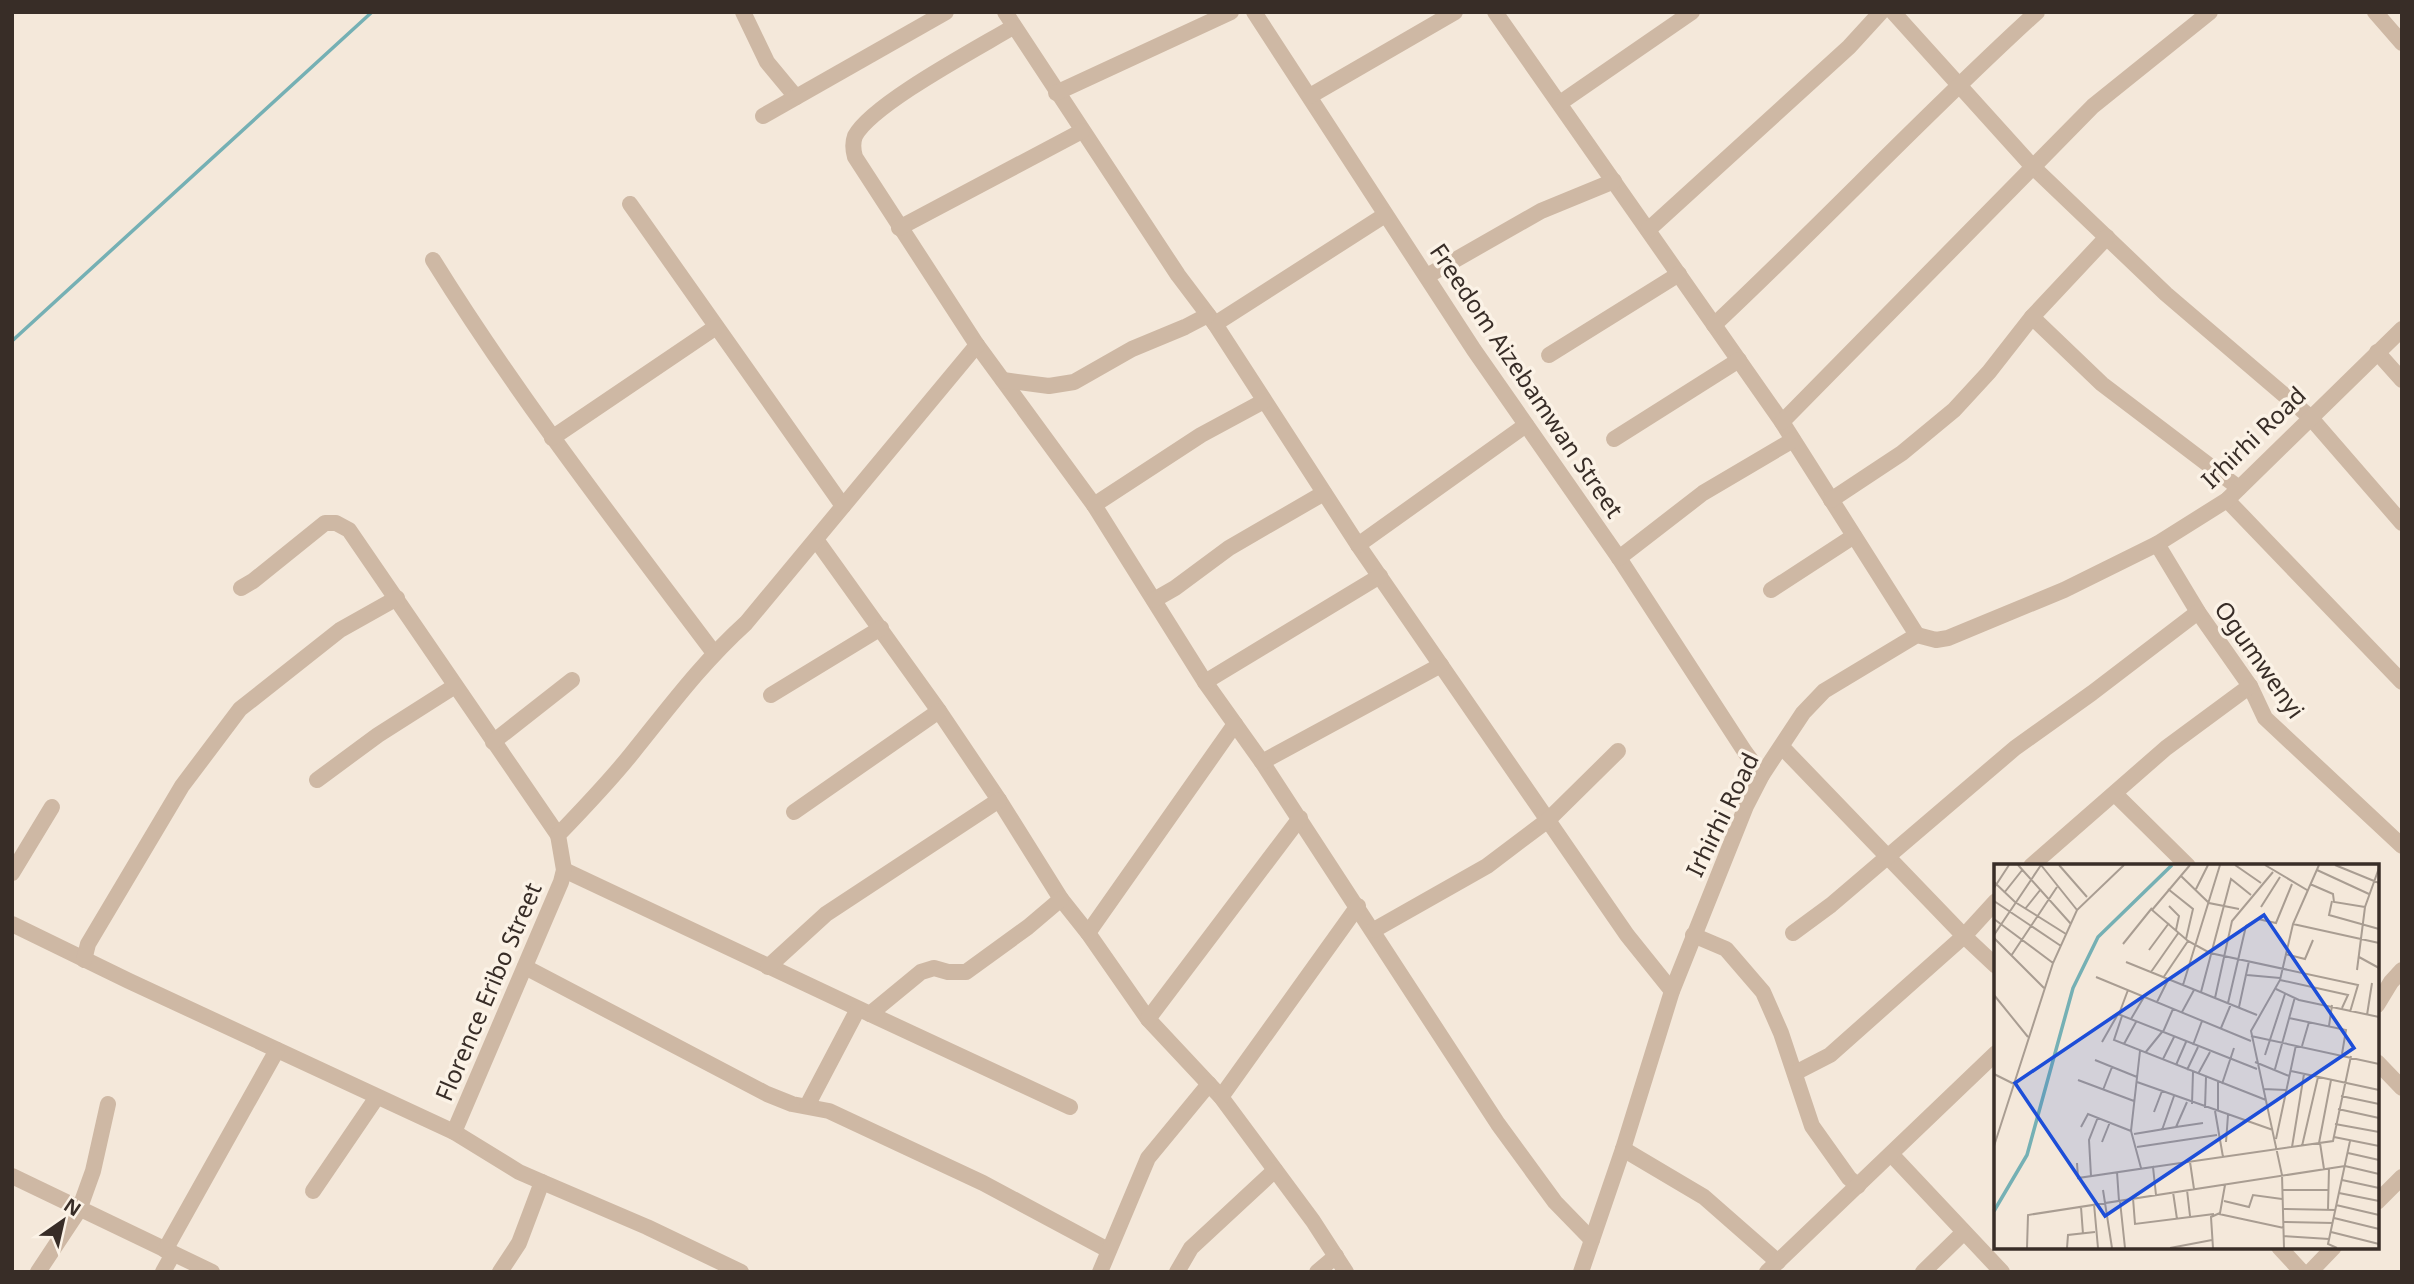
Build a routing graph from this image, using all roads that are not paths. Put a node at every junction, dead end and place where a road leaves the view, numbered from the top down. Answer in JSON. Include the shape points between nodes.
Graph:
{"nodes":[{"id":1,"x":743,"y":12,"type":"edge"},
{"id":2,"x":946,"y":12,"type":"edge"},
{"id":3,"x":1005,"y":12,"type":"edge"},
{"id":4,"x":1231,"y":12,"type":"edge"},
{"id":5,"x":1254,"y":12,"type":"edge"},
{"id":6,"x":1455,"y":12,"type":"edge"},
{"id":7,"x":1495,"y":12,"type":"edge"},
{"id":8,"x":1692,"y":12,"type":"edge"},
{"id":9,"x":1881,"y":12,"type":"edge"},
{"id":10,"x":1892,"y":12,"type":"edge"},
{"id":11,"x":2037,"y":12,"type":"edge"},
{"id":12,"x":2210,"y":12,"type":"edge"},
{"id":13,"x":2375,"y":12,"type":"edge"},
{"id":14,"x":1013,"y":27,"type":"junction"},
{"id":15,"x":2402,"y":43,"type":"edge"},
{"id":16,"x":1958,"y":86,"type":"junction"},
{"id":17,"x":1056,"y":93,"type":"junction"},
{"id":18,"x":1310,"y":96,"type":"junction"},
{"id":19,"x":796,"y":97,"type":"junction"},
{"id":20,"x":1560,"y":103,"type":"junction"},
{"id":21,"x":763,"y":116,"type":"dead end"},
{"id":22,"x":1082,"y":131,"type":"junction"},
{"id":23,"x":2032,"y":166,"type":"junction"},
{"id":24,"x":1614,"y":181,"type":"junction"},
{"id":25,"x":630,"y":204,"type":"dead end"},
{"id":26,"x":1385,"y":215,"type":"junction"},
{"id":27,"x":899,"y":228,"type":"junction"},
{"id":28,"x":1648,"y":230,"type":"junction"},
{"id":29,"x":2107,"y":237,"type":"junction"},
{"id":30,"x":433,"y":260,"type":"dead end"},
{"id":31,"x":1679,"y":274,"type":"junction"},
{"id":32,"x":1427,"y":276,"type":"junction"},
{"id":33,"x":2032,"y":317,"type":"junction"},
{"id":34,"x":1212,"y":320,"type":"junction"},
{"id":35,"x":1714,"y":324,"type":"junction"},
{"id":36,"x":716,"y":327,"type":"junction"},
{"id":37,"x":2402,"y":329,"type":"edge"},
{"id":38,"x":977,"y":345,"type":"junction"},
{"id":39,"x":2377,"y":352,"type":"junction"},
{"id":40,"x":1549,"y":355,"type":"dead end"},
{"id":41,"x":1739,"y":360,"type":"junction"},
{"id":42,"x":1003,"y":380,"type":"junction"},
{"id":43,"x":2402,"y":380,"type":"edge"},
{"id":44,"x":1264,"y":401,"type":"junction"},
{"id":45,"x":2310,"y":416,"type":"junction"},
{"id":46,"x":1782,"y":422,"type":"junction"},
{"id":47,"x":1526,"y":425,"type":"junction"},
{"id":48,"x":552,"y":438,"type":"junction"},
{"id":49,"x":1614,"y":439,"type":"dead end"},
{"id":50,"x":1793,"y":440,"type":"junction"},
{"id":51,"x":2239,"y":488,"type":"junction"},
{"id":52,"x":1324,"y":493,"type":"junction"},
{"id":53,"x":1831,"y":500,"type":"junction"},
{"id":54,"x":2227,"y":500,"type":"junction"},
{"id":55,"x":1094,"y":505,"type":"junction"},
{"id":56,"x":843,"y":506,"type":"junction"},
{"id":57,"x":2402,"y":523,"type":"edge"},
{"id":58,"x":1854,"y":536,"type":"junction"},
{"id":59,"x":817,"y":541,"type":"junction"},
{"id":60,"x":2157,"y":544,"type":"junction"},
{"id":61,"x":1358,"y":545,"type":"junction"},
{"id":62,"x":1619,"y":558,"type":"junction"},
{"id":63,"x":1380,"y":576,"type":"junction"},
{"id":64,"x":241,"y":588,"type":"dead end"},
{"id":65,"x":1771,"y":590,"type":"dead end"},
{"id":66,"x":397,"y":598,"type":"junction"},
{"id":67,"x":1154,"y":600,"type":"junction"},
{"id":68,"x":2198,"y":612,"type":"junction"},
{"id":69,"x":881,"y":628,"type":"junction"},
{"id":70,"x":1917,"y":635,"type":"junction"},
{"id":71,"x":714,"y":653,"type":"junction"},
{"id":72,"x":1441,"y":665,"type":"junction"},
{"id":73,"x":572,"y":680,"type":"dead end"},
{"id":74,"x":1205,"y":682,"type":"junction"},
{"id":75,"x":2402,"y":682,"type":"edge"},
{"id":76,"x":2250,"y":685,"type":"junction"},
{"id":77,"x":455,"y":686,"type":"junction"},
{"id":78,"x":771,"y":695,"type":"dead end"},
{"id":79,"x":939,"y":711,"type":"junction"},
{"id":80,"x":1235,"y":724,"type":"junction"},
{"id":81,"x":494,"y":742,"type":"junction"},
{"id":82,"x":1782,"y":747,"type":"junction"},
{"id":83,"x":1618,"y":751,"type":"dead end"},
{"id":84,"x":1262,"y":762,"type":"junction"},
{"id":85,"x":1762,"y":775,"type":"junction"},
{"id":86,"x":317,"y":780,"type":"dead end"},
{"id":87,"x":2115,"y":793,"type":"junction"},
{"id":88,"x":999,"y":800,"type":"junction"},
{"id":89,"x":52,"y":807,"type":"dead end"},
{"id":90,"x":794,"y":812,"type":"dead end"},
{"id":91,"x":1300,"y":818,"type":"junction"},
{"id":92,"x":1548,"y":820,"type":"junction"},
{"id":93,"x":558,"y":835,"type":"junction"},
{"id":94,"x":2402,"y":846,"type":"edge"},
{"id":95,"x":1886,"y":856,"type":"junction"},
{"id":96,"x":2033,"y":864,"type":"edge"},
{"id":97,"x":2186,"y":864,"type":"edge"},
{"id":98,"x":564,"y":870,"type":"junction"},
{"id":99,"x":12,"y":873,"type":"edge"},
{"id":100,"x":1061,"y":898,"type":"junction"},
{"id":101,"x":1994,"y":903,"type":"edge"},
{"id":102,"x":1358,"y":906,"type":"junction"},
{"id":103,"x":12,"y":924,"type":"edge"},
{"id":104,"x":1374,"y":930,"type":"junction"},
{"id":105,"x":1088,"y":933,"type":"junction"},
{"id":106,"x":1793,"y":933,"type":"dead end"},
{"id":107,"x":1693,"y":935,"type":"junction"},
{"id":108,"x":1964,"y":936,"type":"junction"},
{"id":109,"x":84,"y":960,"type":"junction"},
{"id":110,"x":1994,"y":964,"type":"edge"},
{"id":111,"x":525,"y":967,"type":"junction"},
{"id":112,"x":768,"y":967,"type":"junction"},
{"id":113,"x":2402,"y":970,"type":"edge"},
{"id":114,"x":1672,"y":991,"type":"junction"},
{"id":115,"x":2379,"y":1001,"type":"edge"},
{"id":116,"x":864,"y":1011,"type":"junction"},
{"id":117,"x":1148,"y":1019,"type":"junction"},
{"id":118,"x":277,"y":1050,"type":"junction"},
{"id":119,"x":1994,"y":1055,"type":"edge"},
{"id":120,"x":2379,"y":1064,"type":"edge"},
{"id":121,"x":1794,"y":1073,"type":"junction"},
{"id":122,"x":1209,"y":1084,"type":"junction"},
{"id":123,"x":2402,"y":1088,"type":"edge"},
{"id":124,"x":377,"y":1097,"type":"junction"},
{"id":125,"x":1221,"y":1097,"type":"junction"},
{"id":126,"x":108,"y":1104,"type":"dead end"},
{"id":127,"x":807,"y":1106,"type":"junction"},
{"id":128,"x":1070,"y":1107,"type":"dead end"},
{"id":129,"x":454,"y":1132,"type":"junction"},
{"id":130,"x":1623,"y":1149,"type":"junction"},
{"id":131,"x":1891,"y":1154,"type":"junction"},
{"id":132,"x":1275,"y":1170,"type":"junction"},
{"id":133,"x":12,"y":1176,"type":"edge"},
{"id":134,"x":2402,"y":1177,"type":"edge"},
{"id":135,"x":542,"y":1182,"type":"junction"},
{"id":136,"x":1858,"y":1186,"type":"junction"},
{"id":137,"x":313,"y":1191,"type":"dead end"},
{"id":138,"x":2379,"y":1200,"type":"edge"},
{"id":139,"x":79,"y":1210,"type":"junction"},
{"id":140,"x":1965,"y":1232,"type":"junction"},
{"id":141,"x":1592,"y":1240,"type":"junction"},
{"id":142,"x":2280,"y":1249,"type":"edge"},
{"id":143,"x":2332,"y":1249,"type":"edge"},
{"id":144,"x":1108,"y":1250,"type":"junction"},
{"id":145,"x":169,"y":1252,"type":"junction"},
{"id":146,"x":1336,"y":1256,"type":"junction"},
{"id":147,"x":1773,"y":1267,"type":"edge"},
{"id":148,"x":38,"y":1272,"type":"edge"},
{"id":149,"x":163,"y":1272,"type":"edge"},
{"id":150,"x":212,"y":1272,"type":"edge"},
{"id":151,"x":500,"y":1272,"type":"edge"},
{"id":152,"x":741,"y":1272,"type":"edge"},
{"id":153,"x":1100,"y":1272,"type":"edge"},
{"id":154,"x":1177,"y":1272,"type":"edge"},
{"id":155,"x":1317,"y":1272,"type":"edge"},
{"id":156,"x":1346,"y":1272,"type":"edge"},
{"id":157,"x":1581,"y":1272,"type":"edge"},
{"id":158,"x":1923,"y":1272,"type":"edge"},
{"id":159,"x":2002,"y":1272,"type":"edge"},
{"id":160,"x":2302,"y":1272,"type":"edge"},
{"id":161,"x":2310,"y":1272,"type":"edge"}],
"edges":[{"from":1,"to":19,"type":"street","via":[[767,62]]},
{"from":2,"to":19,"type":"street"},
{"from":3,"to":14,"type":"street"},
{"from":4,"to":17,"type":"street"},
{"from":5,"to":18,"type":"street","name":"Freedom Aizebamwan Street"},
{"from":6,"to":18,"type":"street"},
{"from":7,"to":20,"type":"street"},
{"from":8,"to":20,"type":"street"},
{"from":9,"to":28,"type":"street","via":[[1849,47]]},
{"from":10,"to":16,"type":"street"},
{"from":11,"to":16,"type":"street"},
{"from":12,"to":23,"type":"street","via":[[2093,106]]},
{"from":13,"to":15,"type":"street"},
{"from":14,"to":17,"type":"street"},
{"from":14,"to":27,"type":"street","via":[[883,108],[856,135],[855,158]]},
{"from":16,"to":23,"type":"street"},
{"from":16,"to":35,"type":"street"},
{"from":17,"to":22,"type":"street"},
{"from":18,"to":26,"type":"street","name":"Freedom Aizebamwan Street"},
{"from":19,"to":21,"type":"street"},
{"from":20,"to":24,"type":"street"},
{"from":22,"to":27,"type":"street"},
{"from":22,"to":34,"type":"street"},
{"from":23,"to":29,"type":"street"},
{"from":23,"to":46,"type":"street"},
{"from":24,"to":28,"type":"street"},
{"from":24,"to":32,"type":"street","via":[[1541,211]]},
{"from":25,"to":36,"type":"street"},
{"from":26,"to":32,"type":"street","name":"Freedom Aizebamwan Street"},
{"from":26,"to":34,"type":"street"},
{"from":27,"to":38,"type":"street"},
{"from":28,"to":31,"type":"street"},
{"from":29,"to":33,"type":"street"},
{"from":29,"to":45,"type":"street","via":[[2166,294]]},
{"from":30,"to":48,"type":"street"},
{"from":31,"to":35,"type":"street"},
{"from":31,"to":40,"type":"street"},
{"from":32,"to":47,"type":"street","name":"Freedom Aizebamwan Street"},
{"from":33,"to":51,"type":"street","via":[[2102,384]]},
{"from":33,"to":53,"type":"street","via":[[1954,410],[1902,453]]},
{"from":34,"to":42,"type":"street","via":[[1132,349],[1074,382],[1049,386]]},
{"from":34,"to":44,"type":"street"},
{"from":35,"to":41,"type":"street"},
{"from":36,"to":48,"type":"street"},
{"from":36,"to":56,"type":"street"},
{"from":37,"to":39,"type":"street","name":"Irhirhi Road"},
{"from":38,"to":42,"type":"street"},
{"from":38,"to":56,"type":"street"},
{"from":39,"to":43,"type":"street"},
{"from":39,"to":45,"type":"street","name":"Irhirhi Road"},
{"from":41,"to":46,"type":"street"},
{"from":41,"to":49,"type":"street"},
{"from":42,"to":55,"type":"street"},
{"from":44,"to":52,"type":"street"},
{"from":44,"to":55,"type":"street","via":[[1201,435]]},
{"from":45,"to":51,"type":"street","name":"Irhirhi Road"},
{"from":45,"to":57,"type":"street"},
{"from":46,"to":50,"type":"street"},
{"from":47,"to":61,"type":"street"},
{"from":47,"to":62,"type":"street","name":"Freedom Aizebamwan Street"},
{"from":48,"to":71,"type":"street"},
{"from":50,"to":53,"type":"street"},
{"from":50,"to":62,"type":"street","via":[[1703,493]]},
{"from":51,"to":54,"type":"street","name":"Irhirhi Road"},
{"from":52,"to":61,"type":"street"},
{"from":52,"to":67,"type":"street","via":[[1229,548]]},
{"from":53,"to":58,"type":"street"},
{"from":54,"to":60,"type":"street","name":"Irhirhi Road"},
{"from":54,"to":75,"type":"street"},
{"from":55,"to":67,"type":"street"},
{"from":56,"to":59,"type":"street"},
{"from":58,"to":65,"type":"street"},
{"from":58,"to":70,"type":"street"},
{"from":59,"to":69,"type":"street"},
{"from":59,"to":71,"type":"street"},
{"from":60,"to":68,"type":"street","name":"Ogumwenyi"},
{"from":60,"to":70,"type":"street","name":"Irhirhi Road","via":[[2064,590],[1948,638]]},
{"from":61,"to":63,"type":"street"},
{"from":62,"to":85,"type":"street","name":"Freedom Aizebamwan Street"},
{"from":63,"to":72,"type":"street"},
{"from":63,"to":74,"type":"street"},
{"from":64,"to":66,"type":"street","via":[[325,523],[336,523],[349,530]]},
{"from":66,"to":77,"type":"street"},
{"from":66,"to":109,"type":"street","via":[[340,630],[240,709],[182,786],[88,944]]},
{"from":67,"to":74,"type":"street"},
{"from":68,"to":76,"type":"street","name":"Ogumwenyi"},
{"from":68,"to":95,"type":"street","via":[[2015,748]]},
{"from":69,"to":78,"type":"street"},
{"from":69,"to":79,"type":"street"},
{"from":70,"to":82,"type":"street","name":"Irhirhi Road","via":[[1824,691],[1803,713]]},
{"from":71,"to":93,"type":"street"},
{"from":72,"to":84,"type":"street"},
{"from":72,"to":92,"type":"street"},
{"from":73,"to":81,"type":"street"},
{"from":74,"to":80,"type":"street"},
{"from":76,"to":87,"type":"street"},
{"from":76,"to":94,"type":"street","name":"Ogumwenyi","via":[[2265,718]]},
{"from":77,"to":81,"type":"street"},
{"from":77,"to":86,"type":"street"},
{"from":79,"to":88,"type":"street"},
{"from":79,"to":90,"type":"street"},
{"from":80,"to":84,"type":"street"},
{"from":80,"to":105,"type":"street"},
{"from":81,"to":93,"type":"street"},
{"from":82,"to":85,"type":"street","name":"Irhirhi Road"},
{"from":82,"to":95,"type":"street"},
{"from":83,"to":92,"type":"street"},
{"from":84,"to":91,"type":"street"},
{"from":85,"to":107,"type":"street","name":"Irhirhi Road"},
{"from":87,"to":96,"type":"street"},
{"from":87,"to":97,"type":"street"},
{"from":88,"to":100,"type":"street"},
{"from":88,"to":112,"type":"street","via":[[826,914]]},
{"from":89,"to":99,"type":"street"},
{"from":91,"to":102,"type":"street"},
{"from":91,"to":117,"type":"street"},
{"from":92,"to":104,"type":"street","via":[[1487,866]]},
{"from":92,"to":114,"type":"street","via":[[1627,935]]},
{"from":93,"to":98,"type":"street"},
{"from":95,"to":106,"type":"street"},
{"from":95,"to":108,"type":"street"},
{"from":98,"to":111,"type":"street","name":"Florence Eribo Street"},
{"from":98,"to":112,"type":"street"},
{"from":100,"to":105,"type":"street"},
{"from":100,"to":116,"type":"street","via":[[966,972],[934,968],[921,972]]},
{"from":101,"to":108,"type":"street"},
{"from":102,"to":104,"type":"street"},
{"from":102,"to":125,"type":"street"},
{"from":103,"to":109,"type":"street"},
{"from":104,"to":141,"type":"street","via":[[1498,1124],[1555,1202]]},
{"from":105,"to":117,"type":"street"},
{"from":107,"to":114,"type":"street","name":"Irhirhi Road"},
{"from":107,"to":121,"type":"street","via":[[1726,950],[1763,992]]},
{"from":108,"to":110,"type":"street"},
{"from":108,"to":121,"type":"street","via":[[1830,1055]]},
{"from":109,"to":118,"type":"street"},
{"from":111,"to":127,"type":"street","via":[[767,1094]]},
{"from":111,"to":129,"type":"street","name":"Florence Eribo Street"},
{"from":112,"to":116,"type":"street"},
{"from":113,"to":115,"type":"street"},
{"from":114,"to":130,"type":"street","name":"Irhirhi Road"},
{"from":116,"to":127,"type":"street"},
{"from":116,"to":128,"type":"street"},
{"from":117,"to":122,"type":"street"},
{"from":118,"to":124,"type":"street"},
{"from":118,"to":145,"type":"street"},
{"from":119,"to":131,"type":"street"},
{"from":120,"to":123,"type":"street"},
{"from":121,"to":136,"type":"street","via":[[1812,1126]]},
{"from":122,"to":125,"type":"street"},
{"from":122,"to":144,"type":"street","via":[[1149,1158]]},
{"from":124,"to":129,"type":"street"},
{"from":124,"to":137,"type":"street"},
{"from":125,"to":132,"type":"street"},
{"from":126,"to":139,"type":"street"},
{"from":127,"to":144,"type":"street","via":[[830,1111],[983,1183]]},
{"from":129,"to":135,"type":"street"},
{"from":130,"to":141,"type":"street","name":"Irhirhi Road"},
{"from":130,"to":147,"type":"street","via":[[1704,1197]]},
{"from":131,"to":136,"type":"street"},
{"from":131,"to":140,"type":"street"},
{"from":132,"to":146,"type":"street"},
{"from":132,"to":154,"type":"street","via":[[1191,1248]]},
{"from":133,"to":139,"type":"street"},
{"from":134,"to":138,"type":"street"},
{"from":135,"to":151,"type":"street","via":[[519,1243]]},
{"from":135,"to":152,"type":"street"},
{"from":136,"to":147,"type":"street"},
{"from":139,"to":145,"type":"street"},
{"from":139,"to":148,"type":"street"},
{"from":140,"to":158,"type":"street"},
{"from":140,"to":159,"type":"street"},
{"from":141,"to":157,"type":"street","name":"Irhirhi Road"},
{"from":142,"to":160,"type":"street"},
{"from":143,"to":161,"type":"street"},
{"from":144,"to":153,"type":"street"},
{"from":145,"to":149,"type":"street"},
{"from":145,"to":150,"type":"street"},
{"from":146,"to":155,"type":"street"},
{"from":146,"to":156,"type":"street"}]}
